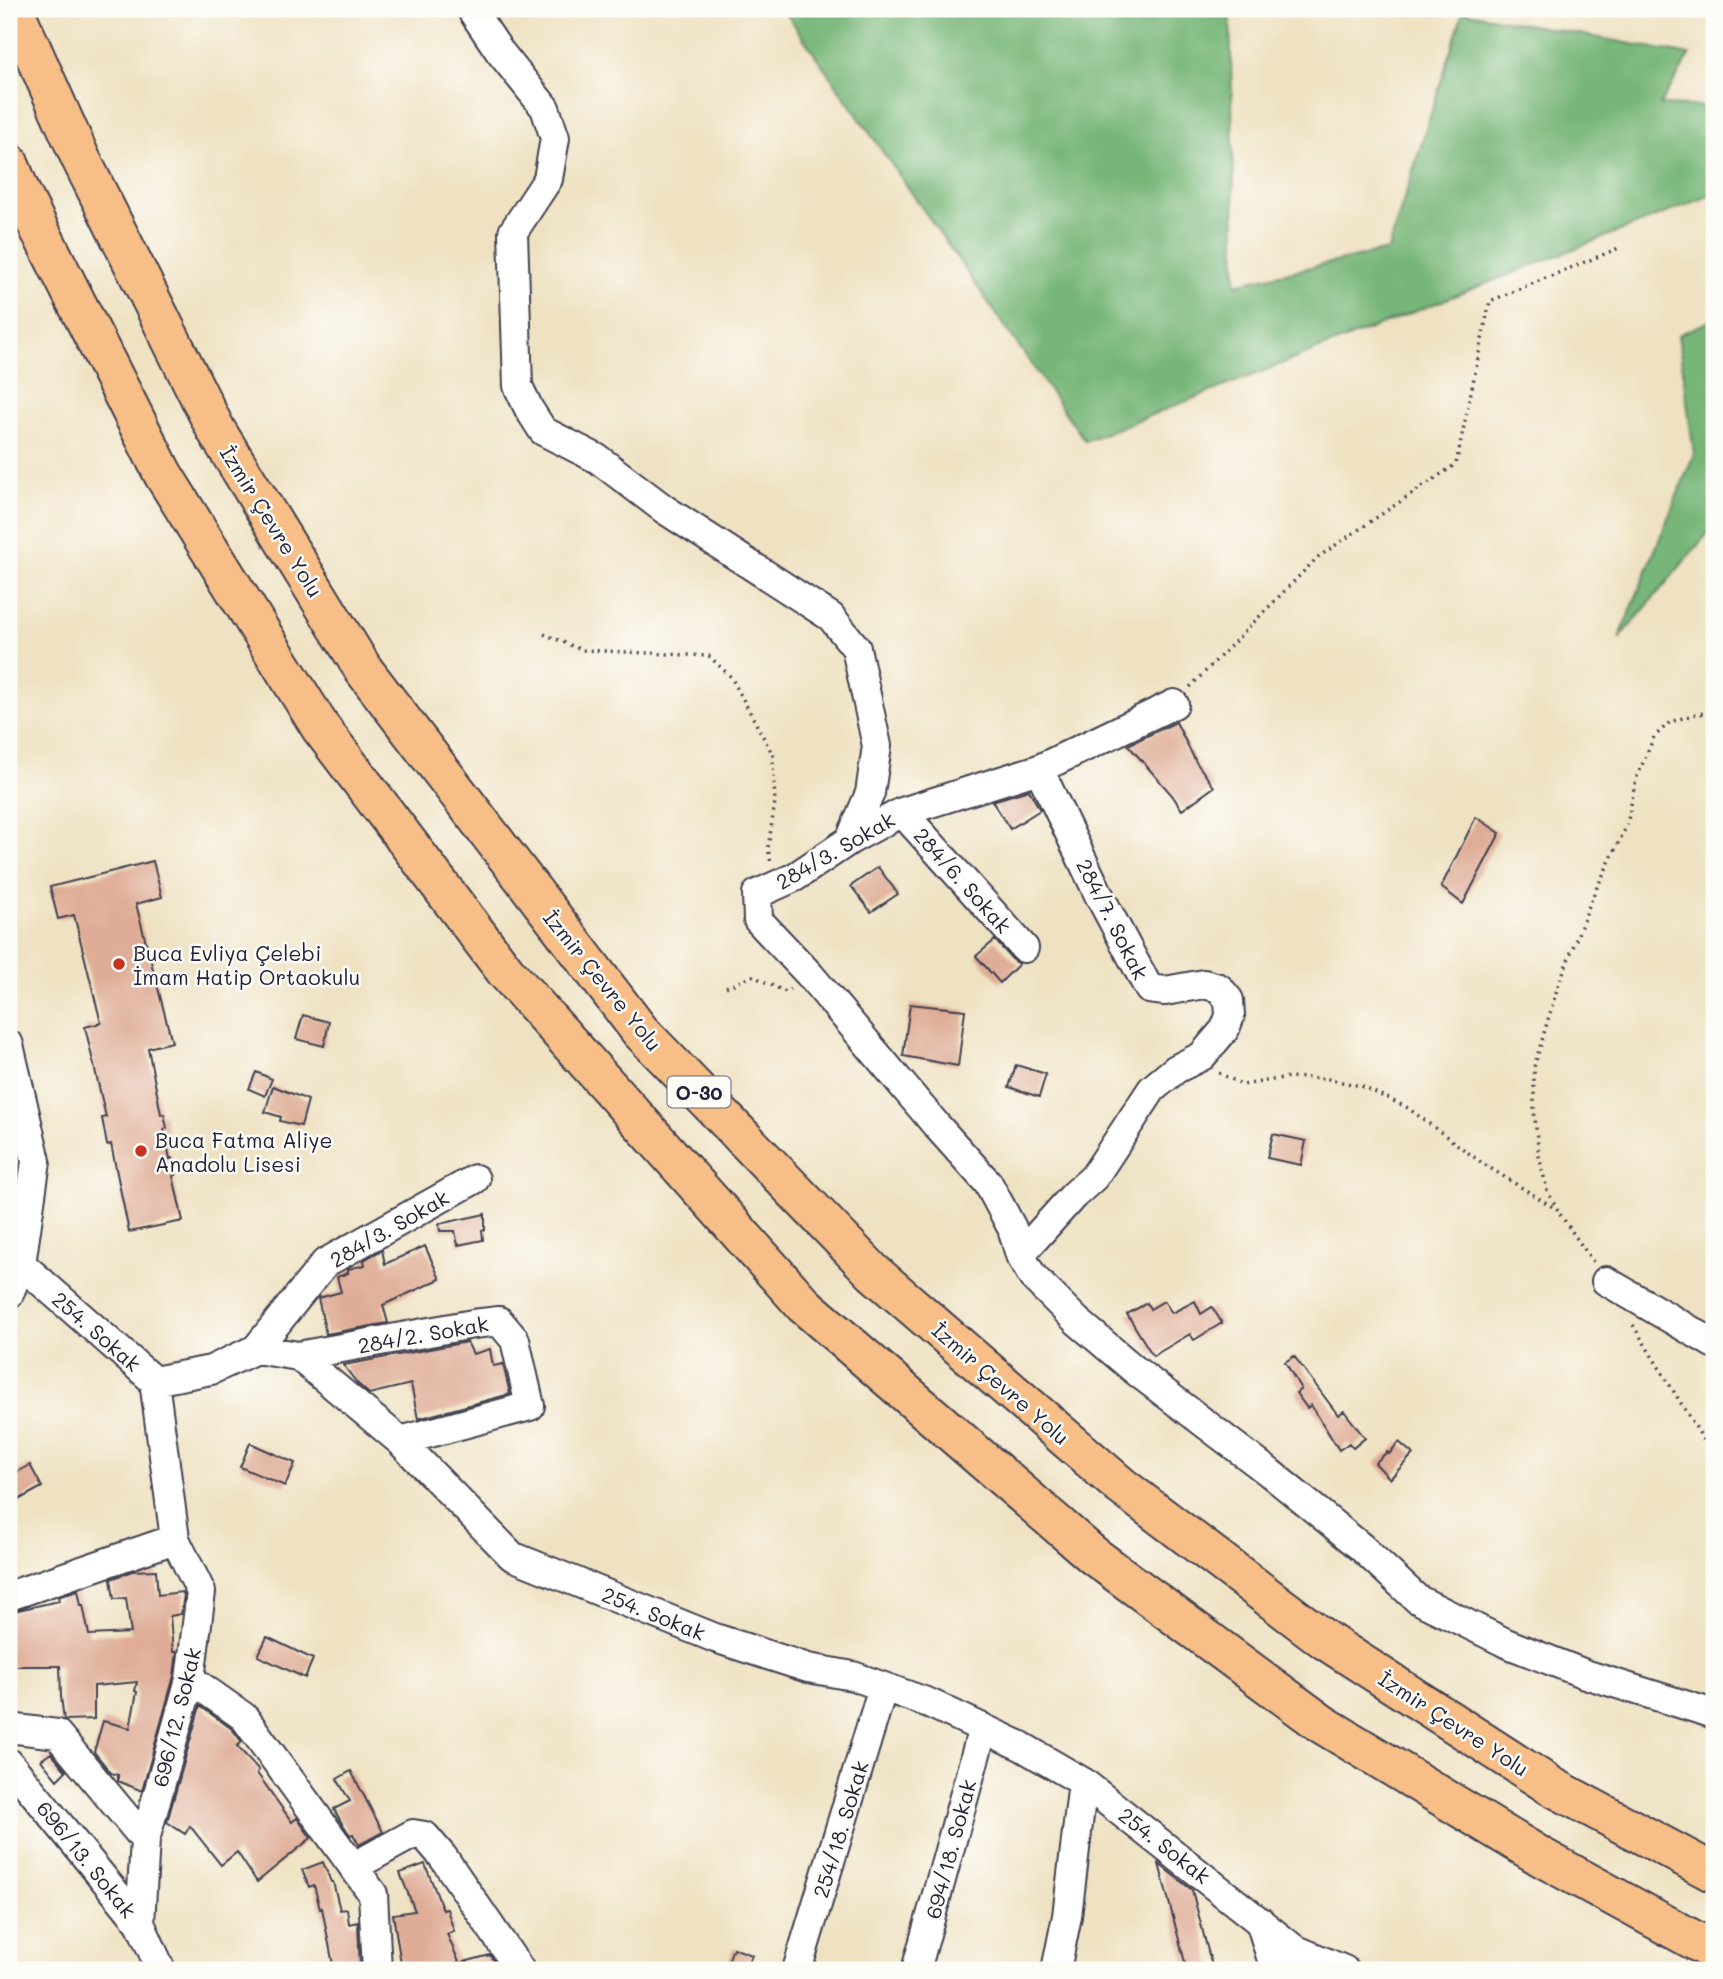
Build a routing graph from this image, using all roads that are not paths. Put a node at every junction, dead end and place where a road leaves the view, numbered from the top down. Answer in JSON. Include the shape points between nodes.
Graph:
{"nodes":[{"id":1,"x":14,"y":9,"type":"edge"},
{"id":2,"x":471,"y":9,"type":"edge"},
{"id":3,"x":9,"y":163,"type":"edge"},
{"id":4,"x":1174,"y":704,"type":"road end"},
{"id":5,"x":1039,"y":769,"type":"junction"},
{"id":6,"x":902,"y":812,"type":"junction"},
{"id":7,"x":850,"y":840,"type":"junction"},
{"id":8,"x":1024,"y":948,"type":"dead end"},
{"id":9,"x":10,"y":1056,"type":"edge"},
{"id":10,"x":475,"y":1179,"type":"dead end"},
{"id":11,"x":1020,"y":1255,"type":"junction"},
{"id":12,"x":15,"y":1261,"type":"edge"},
{"id":13,"x":1606,"y":1281,"type":"road end"},
{"id":14,"x":9,"y":1294,"type":"edge"},
{"id":15,"x":1714,"y":1344,"type":"edge"},
{"id":16,"x":256,"y":1349,"type":"junction"},
{"id":17,"x":298,"y":1356,"type":"junction"},
{"id":18,"x":154,"y":1381,"type":"junction"},
{"id":19,"x":400,"y":1441,"type":"junction"},
{"id":20,"x":176,"y":1539,"type":"junction"},
{"id":21,"x":9,"y":1596,"type":"edge"},
{"id":22,"x":190,"y":1679,"type":"junction"},
{"id":23,"x":883,"y":1687,"type":"junction"},
{"id":24,"x":1714,"y":1714,"type":"edge"},
{"id":25,"x":9,"y":1728,"type":"edge"},
{"id":26,"x":983,"y":1728,"type":"junction"},
{"id":27,"x":9,"y":1763,"type":"edge"},
{"id":28,"x":1083,"y":1782,"type":"junction"},
{"id":29,"x":145,"y":1840,"type":"junction"},
{"id":30,"x":353,"y":1867,"type":"junction"},
{"id":31,"x":1714,"y":1873,"type":"edge"},
{"id":32,"x":1260,"y":1921,"type":"junction"},
{"id":33,"x":140,"y":1923,"type":"junction"},
{"id":34,"x":1714,"y":1951,"type":"edge"},
{"id":35,"x":162,"y":1970,"type":"edge"},
{"id":36,"x":377,"y":1970,"type":"edge"},
{"id":37,"x":520,"y":1970,"type":"edge"},
{"id":38,"x":797,"y":1970,"type":"edge"},
{"id":39,"x":916,"y":1970,"type":"edge"},
{"id":40,"x":1056,"y":1970,"type":"edge"},
{"id":41,"x":1275,"y":1970,"type":"edge"},
{"id":42,"x":1344,"y":1970,"type":"edge"}],
"edges":[{"from":1,"to":31,"type":"highway","name":"İzmir Çevre Yolu","number":"O-30","via":[[80,157],[216,430],[363,669],[640,1031],[873,1272],[1121,1486],[1325,1640],[1552,1786]]},
{"from":2,"to":7,"type":"street","via":[[545,108],[555,138],[548,179],[513,232],[518,386],[528,409],[543,431],[598,459],[664,509],[831,617],[856,648],[877,746],[870,793]]},
{"from":3,"to":34,"type":"highway","number":"O-30","via":[[163,474],[320,727],[506,972],[804,1305],[1094,1556],[1322,1724],[1543,1858]]},
{"from":4,"to":5,"type":"street","name":"284/3. Sokak"},
{"from":5,"to":6,"type":"street","name":"284/3. Sokak"},
{"from":5,"to":11,"type":"street","name":"284/7. Sokak","via":[[1149,989],[1204,984],[1219,988],[1228,1000],[1230,1016],[1202,1056],[1152,1089],[1094,1177]]},
{"from":6,"to":7,"type":"street","name":"284/3. Sokak"},
{"from":6,"to":8,"type":"street","name":"284/6. Sokak"},
{"from":7,"to":11,"type":"street","name":"284/3. Sokak","via":[[795,877],[757,894],[758,920],[988,1184],[1012,1228]]},
{"from":9,"to":12,"type":"street","via":[[36,1161]]},
{"from":10,"to":16,"type":"street","name":"284/3. Sokak","via":[[325,1263]]},
{"from":11,"to":24,"type":"street","via":[[1033,1277],[1077,1321],[1361,1547],[1417,1599],[1506,1643],[1585,1674]]},
{"from":12,"to":14,"type":"street"},
{"from":12,"to":18,"type":"street","name":"254. Sokak"},
{"from":13,"to":15,"type":"street"},
{"from":16,"to":17,"type":"street"},
{"from":16,"to":18,"type":"street","name":"254. Sokak","via":[[211,1370]]},
{"from":17,"to":19,"type":"street","name":"254. Sokak"},
{"from":17,"to":19,"type":"street","name":"284/2. Sokak","via":[[499,1321],[516,1340],[530,1406]]},
{"from":18,"to":20,"type":"street","name":"696/12. Sokak"},
{"from":19,"to":23,"type":"street","name":"254. Sokak","via":[[512,1556],[715,1638]]},
{"from":20,"to":21,"type":"street"},
{"from":20,"to":22,"type":"street","name":"696/12. Sokak","via":[[201,1592]]},
{"from":22,"to":29,"type":"street","name":"696/12. Sokak"},
{"from":22,"to":30,"type":"street","via":[[244,1717]]},
{"from":23,"to":26,"type":"street","name":"254. Sokak"},
{"from":23,"to":38,"type":"street","name":"254/18. Sokak"},
{"from":25,"to":29,"type":"street","via":[[57,1734]]},
{"from":26,"to":28,"type":"street","name":"254. Sokak"},
{"from":26,"to":39,"type":"street","name":"694/18. Sokak"},
{"from":27,"to":33,"type":"street","name":"696/13. Sokak"},
{"from":28,"to":32,"type":"street","name":"254. Sokak"},
{"from":28,"to":40,"type":"street"},
{"from":29,"to":33,"type":"street","name":"696/12. Sokak"},
{"from":30,"to":36,"type":"street","via":[[373,1894]]},
{"from":30,"to":37,"type":"street","via":[[413,1834],[425,1836]]},
{"from":32,"to":41,"type":"street"},
{"from":32,"to":42,"type":"street","name":"254. Sokak","via":[[1294,1949]]},
{"from":33,"to":35,"type":"street","name":"696/12. Sokak"}]}
